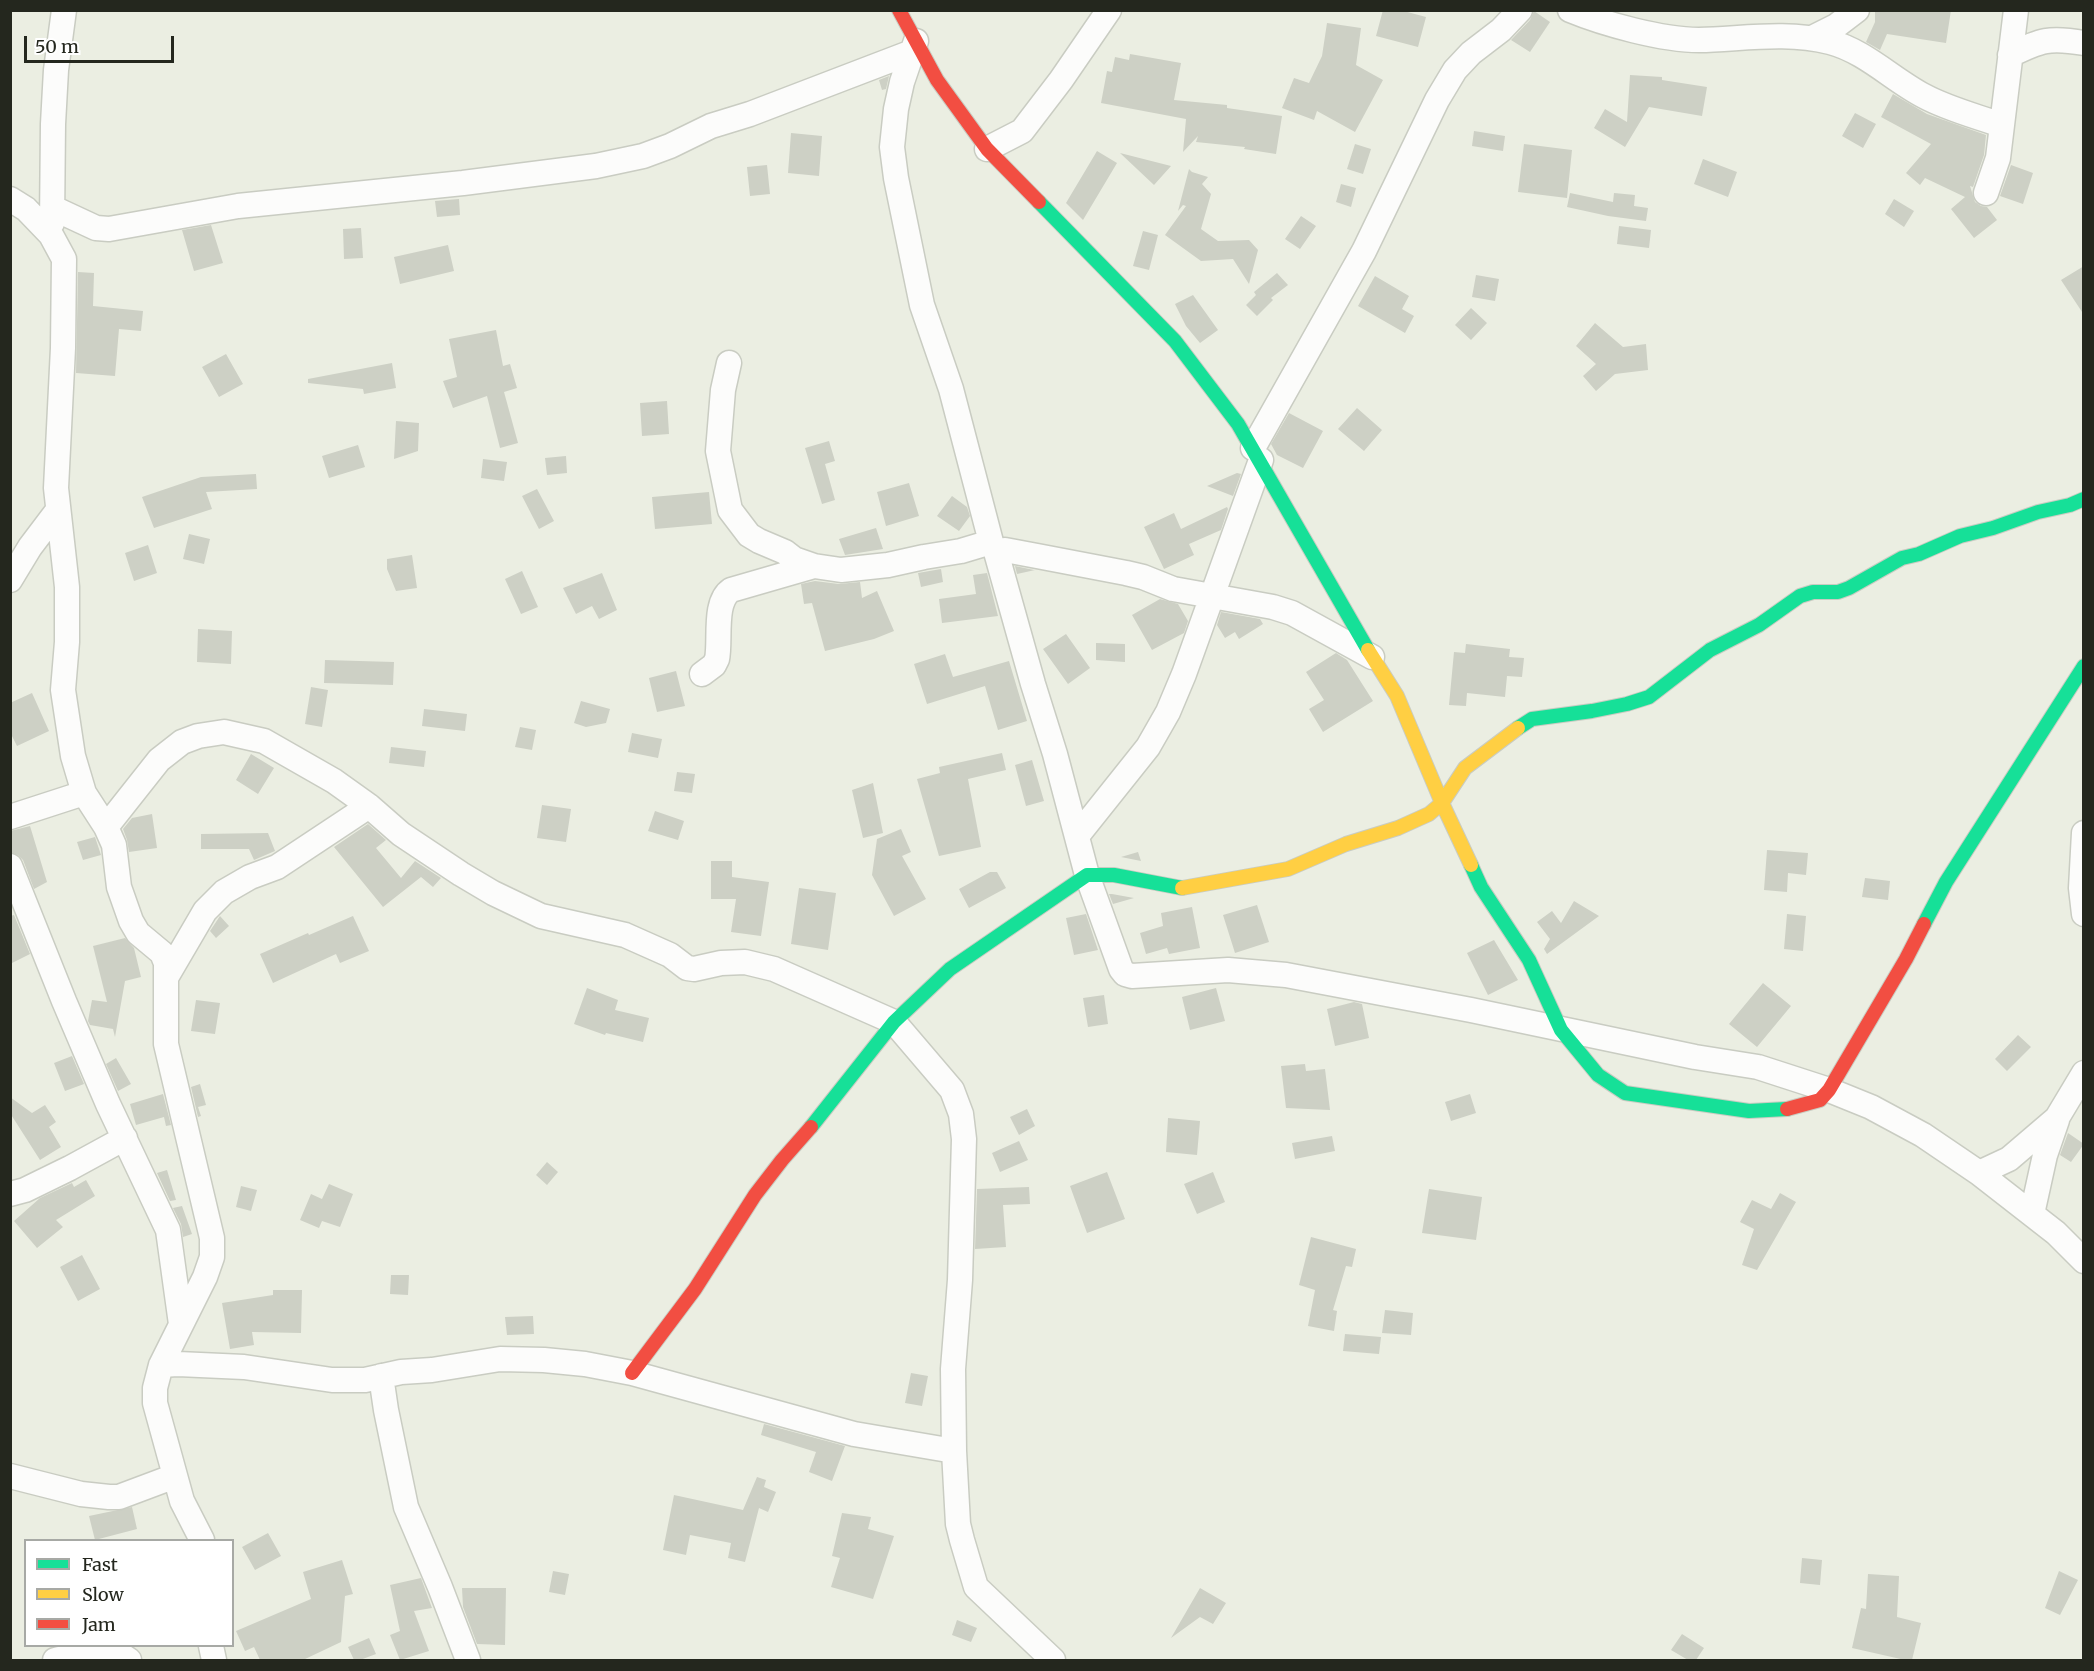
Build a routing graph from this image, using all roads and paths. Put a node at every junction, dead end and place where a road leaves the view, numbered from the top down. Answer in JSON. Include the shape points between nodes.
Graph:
{"nodes":[{"id":1,"x":64,"y":10,"type":"edge"},
{"id":2,"x":899,"y":10,"type":"edge"},
{"id":3,"x":1109,"y":10,"type":"edge"},
{"id":4,"x":1520,"y":10,"type":"edge"},
{"id":5,"x":1570,"y":10,"type":"edge"},
{"id":6,"x":1857,"y":10,"type":"edge"},
{"id":7,"x":2016,"y":10,"type":"edge"},
{"id":8,"x":1812,"y":38,"type":"junction"},
{"id":9,"x":2084,"y":43,"type":"edge"},
{"id":10,"x":914,"y":46,"type":"junction"},
{"id":11,"x":2010,"y":55,"type":"junction"},
{"id":12,"x":2001,"y":125,"type":"junction"},
{"id":13,"x":1022,"y":131,"type":"junction"},
{"id":14,"x":987,"y":149,"type":"junction"},
{"id":15,"x":1007,"y":170,"type":"junction"},
{"id":16,"x":1986,"y":193,"type":"dead end"},
{"id":17,"x":10,"y":199,"type":"edge"},
{"id":18,"x":53,"y":208,"type":"junction"},
{"id":19,"x":51,"y":235,"type":"junction"},
{"id":20,"x":729,"y":363,"type":"dead end"},
{"id":21,"x":1257,"y":454,"type":"junction"},
{"id":22,"x":2084,"y":499,"type":"edge"},
{"id":23,"x":58,"y":510,"type":"junction"},
{"id":24,"x":994,"y":547,"type":"junction"},
{"id":25,"x":813,"y":566,"type":"junction"},
{"id":26,"x":10,"y":580,"type":"edge"},
{"id":27,"x":1211,"y":597,"type":"junction"},
{"id":28,"x":1372,"y":657,"type":"junction"},
{"id":29,"x":2084,"y":666,"type":"edge"},
{"id":30,"x":702,"y":674,"type":"dead end"},
{"id":31,"x":84,"y":793,"type":"junction"},
{"id":32,"x":1442,"y":803,"type":"junction"},
{"id":33,"x":369,"y":806,"type":"junction"},
{"id":34,"x":10,"y":817,"type":"edge"},
{"id":35,"x":106,"y":827,"type":"junction"},
{"id":36,"x":2084,"y":833,"type":"edge"},
{"id":37,"x":1077,"y":836,"type":"junction"},
{"id":38,"x":10,"y":866,"type":"edge"},
{"id":39,"x":1087,"y":875,"type":"junction"},
{"id":40,"x":2084,"y":914,"type":"edge"},
{"id":41,"x":167,"y":976,"type":"junction"},
{"id":42,"x":894,"y":1022,"type":"junction"},
{"id":43,"x":1561,"y":1030,"type":"junction"},
{"id":44,"x":2084,"y":1073,"type":"edge"},
{"id":45,"x":1829,"y":1090,"type":"junction"},
{"id":46,"x":2057,"y":1118,"type":"junction"},
{"id":47,"x":125,"y":1138,"type":"junction"},
{"id":48,"x":1978,"y":1173,"type":"junction"},
{"id":49,"x":10,"y":1194,"type":"edge"},
{"id":50,"x":2032,"y":1214,"type":"junction"},
{"id":51,"x":2084,"y":1261,"type":"edge"},
{"id":52,"x":181,"y":1324,"type":"junction"},
{"id":53,"x":161,"y":1365,"type":"junction"},
{"id":54,"x":632,"y":1373,"type":"junction"},
{"id":55,"x":381,"y":1376,"type":"junction"},
{"id":56,"x":954,"y":1451,"type":"junction"},
{"id":57,"x":10,"y":1476,"type":"edge"},
{"id":58,"x":175,"y":1476,"type":"junction"},
{"id":59,"x":202,"y":1539,"type":"edge"},
{"id":60,"x":55,"y":1660,"type":"edge"},
{"id":61,"x":129,"y":1660,"type":"edge"},
{"id":62,"x":468,"y":1660,"type":"edge"},
{"id":63,"x":1053,"y":1660,"type":"edge"}],
"edges":[{"from":1,"to":18,"type":"street","via":[[53,124]]},
{"from":2,"to":10,"type":"street"},
{"from":3,"to":13,"type":"street"},
{"from":4,"to":21,"type":"street","via":[[1455,70],[1437,100],[1364,251]]},
{"from":5,"to":8,"type":"street","via":[[1670,37]]},
{"from":6,"to":8,"type":"street"},
{"from":7,"to":11,"type":"street"},
{"from":8,"to":12,"type":"street","via":[[1848,48],[1925,97]]},
{"from":9,"to":11,"type":"street","via":[[2051,39]]},
{"from":10,"to":14,"type":"street"},
{"from":10,"to":18,"type":"street","via":[[670,146],[596,166],[238,206],[109,229],[96,228]]},
{"from":10,"to":24,"type":"street","via":[[896,109],[892,147],[896,178],[922,305],[951,389]]},
{"from":11,"to":12,"type":"street"},
{"from":12,"to":16,"type":"street","via":[[1998,159]]},
{"from":13,"to":14,"type":"street"},
{"from":13,"to":15,"type":"street"},
{"from":14,"to":15,"type":"street"},
{"from":15,"to":21,"type":"street","via":[[1175,341]]},
{"from":17,"to":19,"type":"street","via":[[26,209]]},
{"from":18,"to":19,"type":"street"},
{"from":19,"to":23,"type":"street","via":[[64,259]]},
{"from":20,"to":25,"type":"street","via":[[718,451],[730,510],[749,535]]},
{"from":21,"to":27,"type":"street"},
{"from":21,"to":28,"type":"street"},
{"from":22,"to":32,"type":"street","via":[[1960,536],[1902,558],[1838,592],[1800,596],[1759,625],[1710,650],[1649,697],[1592,711],[1532,719],[1477,757]]},
{"from":23,"to":26,"type":"street"},
{"from":23,"to":31,"type":"street","via":[[67,587],[63,690],[73,756]]},
{"from":24,"to":25,"type":"street","via":[[841,570]]},
{"from":24,"to":27,"type":"street","via":[[1126,573]]},
{"from":24,"to":37,"type":"street"},
{"from":25,"to":30,"type":"street","via":[[726,594],[720,610],[717,659]]},
{"from":27,"to":28,"type":"street","via":[[1292,613]]},
{"from":27,"to":37,"type":"street","via":[[1168,712],[1148,747]]},
{"from":28,"to":32,"type":"street","via":[[1397,696]]},
{"from":29,"to":45,"type":"street","via":[[1946,882]]},
{"from":31,"to":34,"type":"street"},
{"from":31,"to":35,"type":"street"},
{"from":32,"to":39,"type":"street","via":[[1429,814],[1398,828],[1346,844],[1288,869],[1248,878],[1178,888],[1114,875]]},
{"from":32,"to":43,"type":"street","via":[[1481,887],[1529,960]]},
{"from":33,"to":35,"type":"street","via":[[264,741],[224,732],[182,742],[159,760]]},
{"from":33,"to":41,"type":"street","via":[[277,867],[224,892],[205,911]]},
{"from":33,"to":42,"type":"street","via":[[401,834],[461,874],[541,916],[625,935],[670,955],[687,968],[745,962],[774,969]]},
{"from":35,"to":41,"type":"street","via":[[114,845],[119,887],[129,914],[138,933],[162,953]]},
{"from":36,"to":40,"type":"street"},
{"from":37,"to":39,"type":"street"},
{"from":38,"to":47,"type":"street"},
{"from":39,"to":42,"type":"street","via":[[950,969]]},
{"from":39,"to":43,"type":"street","via":[[1125,974],[1228,970],[1286,975]]},
{"from":41,"to":52,"type":"street","via":[[166,1044],[212,1238],[212,1257],[205,1277]]},
{"from":42,"to":54,"type":"street","via":[[755,1194],[695,1289]]},
{"from":42,"to":56,"type":"street","via":[[952,1090],[961,1114],[964,1138],[953,1369]]},
{"from":43,"to":45,"type":"street","via":[[1758,1067]]},
{"from":43,"to":45,"type":"street","via":[[1598,1075],[1625,1093],[1769,1111],[1820,1100]]},
{"from":44,"to":46,"type":"street"},
{"from":45,"to":48,"type":"street","via":[[1923,1135]]},
{"from":46,"to":48,"type":"street","via":[[2009,1159]]},
{"from":46,"to":50,"type":"street"},
{"from":47,"to":49,"type":"street"},
{"from":47,"to":52,"type":"street","via":[[168,1230]]},
{"from":48,"to":50,"type":"street"},
{"from":50,"to":51,"type":"street"},
{"from":52,"to":53,"type":"street"},
{"from":53,"to":55,"type":"street","via":[[244,1367],[332,1380]]},
{"from":53,"to":58,"type":"street","via":[[155,1402]]},
{"from":54,"to":55,"type":"street","via":[[585,1364],[500,1359]]},
{"from":54,"to":56,"type":"street","via":[[854,1434]]},
{"from":55,"to":62,"type":"street","via":[[406,1507]]},
{"from":56,"to":63,"type":"street","via":[[958,1524],[976,1587]]},
{"from":57,"to":58,"type":"street","via":[[109,1497],[119,1497]]},
{"from":58,"to":59,"type":"street","via":[[182,1501]]},
{"from":60,"to":61,"type":"street","via":[[105,1653]]}]}
